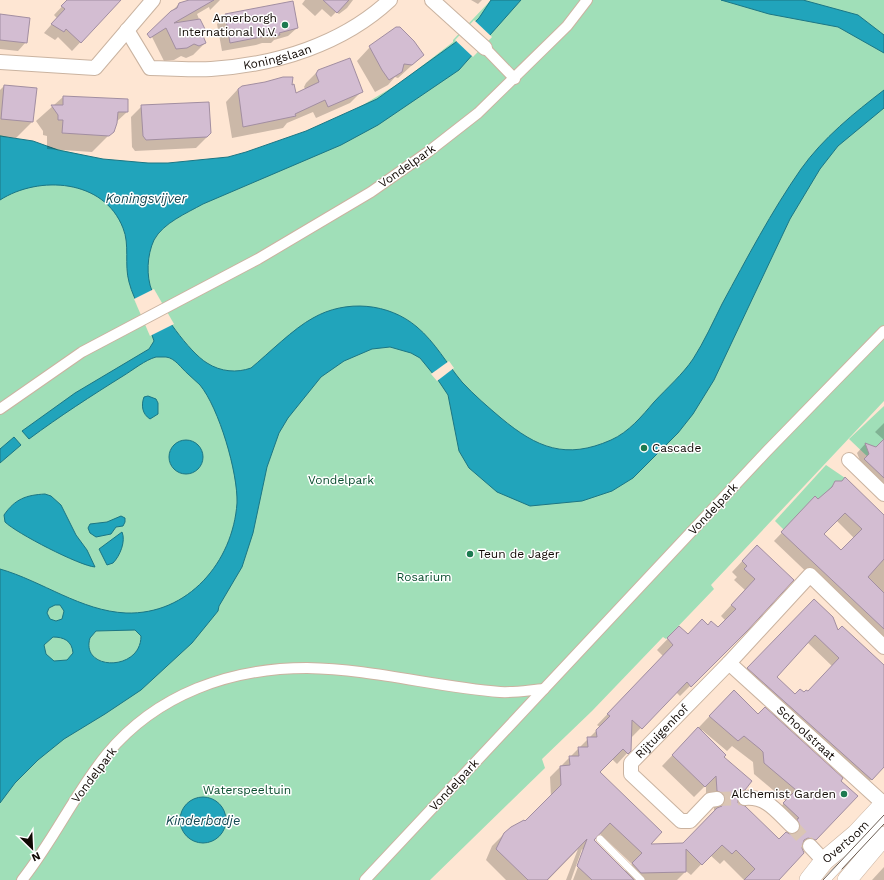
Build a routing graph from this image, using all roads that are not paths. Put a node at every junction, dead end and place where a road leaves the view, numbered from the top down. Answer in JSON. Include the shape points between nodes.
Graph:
{"nodes":[{"id":1,"x":153,"y":0,"type":"edge"},
{"id":2,"x":390,"y":0,"type":"edge"},
{"id":3,"x":432,"y":0,"type":"edge"},
{"id":4,"x":587,"y":0,"type":"edge"},
{"id":5,"x":127,"y":30,"type":"junction"},
{"id":6,"x":485,"y":48,"type":"joint"},
{"id":7,"x":0,"y":62,"type":"edge"},
{"id":8,"x":515,"y":79,"type":"junction"},
{"id":9,"x":884,"y":330,"type":"edge"},
{"id":10,"x":0,"y":409,"type":"edge"},
{"id":11,"x":849,"y":460,"type":"dead end"},
{"id":12,"x":884,"y":494,"type":"edge"},
{"id":13,"x":884,"y":647,"type":"edge"},
{"id":14,"x":729,"y":663,"type":"junction"},
{"id":15,"x":544,"y":690,"type":"junction"},
{"id":16,"x":745,"y":798,"type":"tunnel mouth"},
{"id":17,"x":717,"y":799,"type":"tunnel mouth"},
{"id":18,"x":884,"y":804,"type":"edge"},
{"id":19,"x":884,"y":819,"type":"edge"},
{"id":20,"x":792,"y":826,"type":"tunnel mouth"},
{"id":21,"x":884,"y":836,"type":"edge"},
{"id":22,"x":600,"y":839,"type":"dead end"},
{"id":23,"x":810,"y":846,"type":"tunnel mouth"},
{"id":24,"x":824,"y":861,"type":"junction"},
{"id":25,"x":22,"y":880,"type":"edge"},
{"id":26,"x":365,"y":880,"type":"edge"},
{"id":27,"x":642,"y":880,"type":"edge"},
{"id":28,"x":809,"y":880,"type":"edge"},
{"id":29,"x":827,"y":880,"type":"edge"},
{"id":30,"x":847,"y":880,"type":"edge"}],
"edges":[{"from":1,"to":5,"type":"street"},
{"from":2,"to":5,"type":"street","name":"Koningslaan","via":[[375,14],[346,33],[310,49],[271,60],[212,69],[150,68]]},
{"from":3,"to":6,"type":"street"},
{"from":4,"to":8,"type":"street","name":"Vondelpark","via":[[567,26]]},
{"from":5,"to":7,"type":"street","via":[[95,68]]},
{"from":6,"to":8,"type":"street"},
{"from":8,"to":10,"type":"street","name":"Vondelpark","via":[[478,113],[428,152],[370,192],[258,259],[82,352]]},
{"from":9,"to":15,"type":"street","name":"Vondelpark"},
{"from":11,"to":12,"type":"street"},
{"from":13,"to":14,"type":"street","name":"Rijtuigenhof","via":[[810,575]]},
{"from":14,"to":17,"type":"street","name":"Rijtuigenhof","via":[[631,763],[631,774],[681,821],[690,820],[710,800]]},
{"from":14,"to":18,"type":"street","name":"Schoolstraat"},
{"from":15,"to":25,"type":"street","name":"Vondelpark","via":[[502,692],[307,668],[222,679],[194,688],[145,717],[107,754]]},
{"from":15,"to":26,"type":"street","name":"Vondelpark"},
{"from":16,"to":20,"type":"street","via":[[756,797],[763,800]]},
{"from":18,"to":24,"type":"main road","name":"Overtoom","via":[[856,834]]},
{"from":19,"to":29,"type":"lane","name":"Overtoom"},
{"from":21,"to":30,"type":"main road","name":"Overtoom"},
{"from":22,"to":27,"type":"lane"},
{"from":23,"to":24,"type":"street"},
{"from":24,"to":28,"type":"main road","name":"Overtoom"}]}
